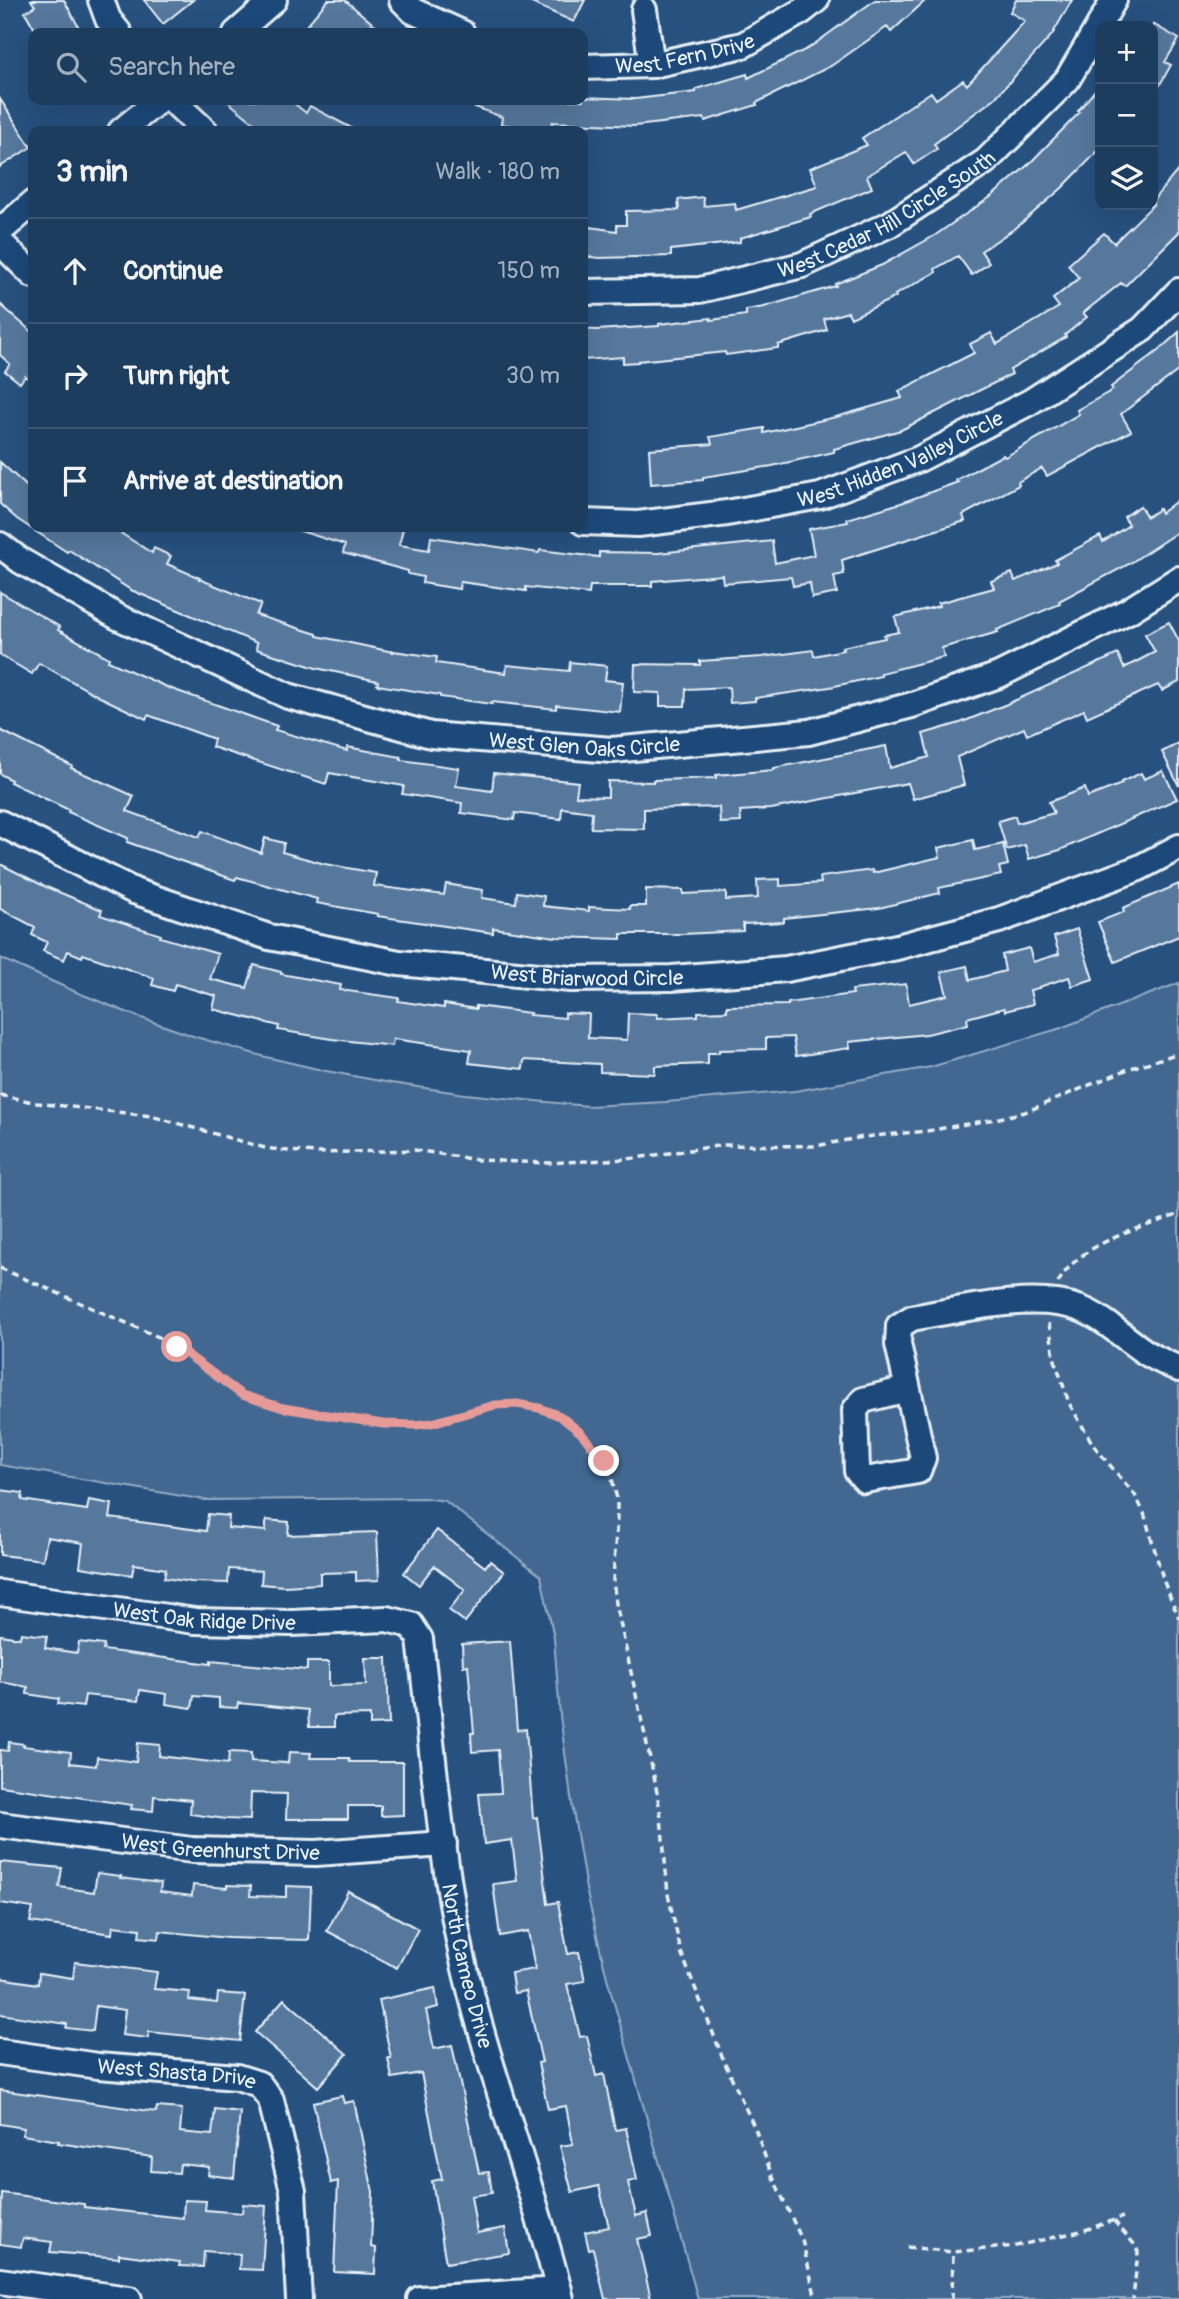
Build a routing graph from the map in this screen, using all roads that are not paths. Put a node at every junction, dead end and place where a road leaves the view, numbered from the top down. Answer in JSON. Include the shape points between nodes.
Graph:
{"nodes":[{"id":1,"x":101,"y":0,"type":"edge"},
{"id":2,"x":274,"y":0,"type":"edge"},
{"id":3,"x":402,"y":0,"type":"edge"},
{"id":4,"x":816,"y":0,"type":"edge"},
{"id":5,"x":1114,"y":0,"type":"edge"},
{"id":6,"x":644,"y":10,"type":"dead end"},
{"id":7,"x":116,"y":28,"type":"edge"},
{"id":8,"x":242,"y":28,"type":"edge"},
{"id":9,"x":451,"y":28,"type":"edge"},
{"id":10,"x":652,"y":65,"type":"junction"},
{"id":11,"x":588,"y":67,"type":"edge"},
{"id":12,"x":153,"y":105,"type":"edge"},
{"id":13,"x":177,"y":105,"type":"edge"},
{"id":14,"x":127,"y":126,"type":"edge"},
{"id":15,"x":200,"y":126,"type":"edge"},
{"id":16,"x":28,"y":207,"type":"edge"},
{"id":17,"x":0,"y":231,"type":"edge"},
{"id":18,"x":0,"y":242,"type":"edge"},
{"id":19,"x":28,"y":270,"type":"edge"},
{"id":20,"x":1179,"y":291,"type":"edge"},
{"id":21,"x":588,"y":292,"type":"edge"},
{"id":22,"x":588,"y":522,"type":"edge"},
{"id":23,"x":0,"y":545,"type":"edge"},
{"id":24,"x":1179,"y":579,"type":"edge"},
{"id":25,"x":0,"y":823,"type":"edge"},
{"id":26,"x":1179,"y":847,"type":"edge"},
{"id":27,"x":1179,"y":1369,"type":"edge"},
{"id":28,"x":907,"y":1389,"type":"dead end"},
{"id":29,"x":0,"y":1593,"type":"edge"},
{"id":30,"x":411,"y":1625,"type":"joint"},
{"id":31,"x":0,"y":1825,"type":"edge"},
{"id":32,"x":444,"y":1844,"type":"junction"},
{"id":33,"x":0,"y":2052,"type":"edge"},
{"id":34,"x":0,"y":2281,"type":"edge"},
{"id":35,"x":560,"y":2294,"type":"edge"},
{"id":36,"x":129,"y":2299,"type":"edge"},
{"id":37,"x":299,"y":2299,"type":"edge"},
{"id":38,"x":420,"y":2299,"type":"edge"}],
"edges":[{"from":1,"to":7,"type":"street"},
{"from":2,"to":8,"type":"street"},
{"from":3,"to":9,"type":"street","via":[[413,11]]},
{"from":4,"to":10,"type":"street","name":"West Fern Drive","via":[[743,45]]},
{"from":5,"to":21,"type":"street","name":"West Cedar Hill Circle South","via":[[1067,80],[986,161],[890,224],[802,265],[700,290]]},
{"from":6,"to":10,"type":"street"},
{"from":10,"to":11,"type":"street","name":"West Fern Drive"},
{"from":12,"to":14,"type":"street"},
{"from":13,"to":15,"type":"street"},
{"from":16,"to":17,"type":"street"},
{"from":18,"to":19,"type":"street"},
{"from":20,"to":22,"type":"street","name":"West Hidden Valley Circle","via":[[1143,329],[1030,402],[919,459],[820,496],[638,524]]},
{"from":23,"to":24,"type":"street","name":"West Glen Oaks Circle","via":[[118,617],[288,696],[431,735],[612,750],[809,732],[912,705],[999,675],[1128,611]]},
{"from":25,"to":26,"type":"street","name":"West Briarwood Circle","via":[[134,891],[270,937],[399,963],[571,979],[672,978],[786,969],[897,947],[999,920],[1139,868]]},
{"from":27,"to":28,"type":"street","via":[[1147,1354],[1079,1308],[1050,1302],[1012,1303],[912,1318],[900,1326],[898,1344]]},
{"from":29,"to":30,"type":"street","name":"West Oak Ridge Drive","via":[[195,1621],[387,1619]]},
{"from":30,"to":32,"type":"street","name":"North Cameo Drive","via":[[420,1639]]},
{"from":31,"to":32,"type":"street","name":"West Greenhurst Drive","via":[[192,1850],[316,1853]]},
{"from":32,"to":35,"type":"street","name":"North Cameo Drive","via":[[462,1955]]},
{"from":33,"to":37,"type":"street","name":"West Shasta Drive","via":[[98,2066],[237,2077],[259,2084],[271,2100],[293,2191]]},
{"from":34,"to":36,"type":"street"},
{"from":35,"to":38,"type":"street"}]}
